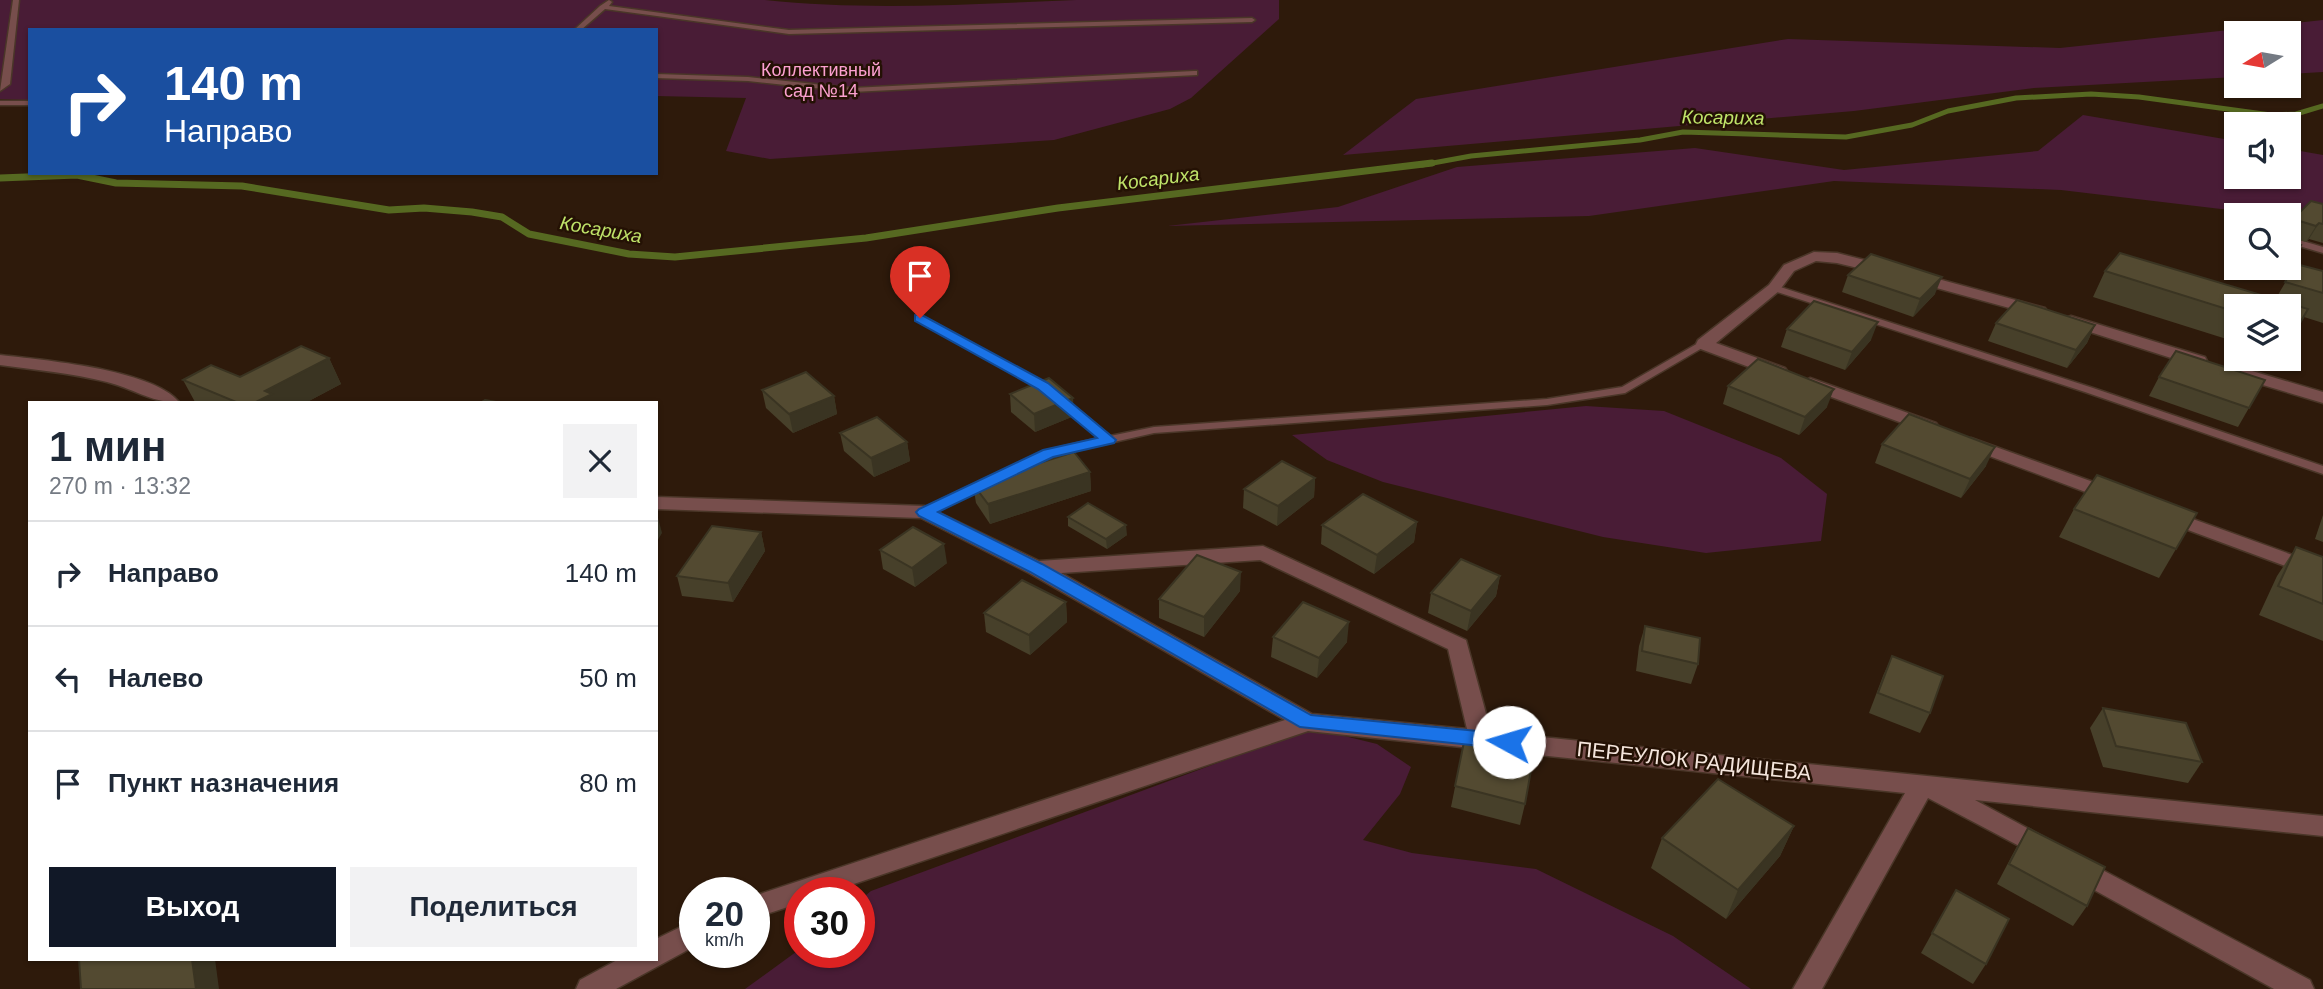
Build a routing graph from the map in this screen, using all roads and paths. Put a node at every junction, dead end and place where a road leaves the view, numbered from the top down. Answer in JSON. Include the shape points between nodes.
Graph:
{"nodes":[{"id":1,"x":16,"y":0,"type":"edge"},
{"id":2,"x":612,"y":0,"type":"edge"},
{"id":3,"x":602,"y":7,"type":"junction"},
{"id":4,"x":1252,"y":20,"type":"dead end"},
{"id":5,"x":579,"y":28,"type":"edge"},
{"id":6,"x":1194,"y":73,"type":"dead end"},
{"id":7,"x":658,"y":76,"type":"edge"},
{"id":8,"x":0,"y":89,"type":"edge"},
{"id":9,"x":0,"y":103,"type":"edge"},
{"id":10,"x":28,"y":103,"type":"edge"},
{"id":11,"x":2301,"y":244,"type":"edge"},
{"id":12,"x":2323,"y":250,"type":"edge"},
{"id":13,"x":1774,"y":288,"type":"junction"},
{"id":14,"x":920,"y":318,"type":"dead end"},
{"id":15,"x":1704,"y":344,"type":"junction"},
{"id":16,"x":0,"y":360,"type":"edge"},
{"id":17,"x":2323,"y":398,"type":"edge"},
{"id":18,"x":168,"y":401,"type":"edge"},
{"id":19,"x":1108,"y":440,"type":"junction"},
{"id":20,"x":2323,"y":470,"type":"edge"},
{"id":21,"x":2130,"y":502,"type":"edge"},
{"id":22,"x":658,"y":503,"type":"edge"},
{"id":23,"x":2155,"y":511,"type":"edge"},
{"id":24,"x":925,"y":512,"type":"junction"},
{"id":25,"x":1036,"y":568,"type":"junction"},
{"id":26,"x":2323,"y":573,"type":"edge"},
{"id":27,"x":1307,"y":722,"type":"junction"},
{"id":28,"x":1481,"y":739,"type":"junction"},
{"id":29,"x":1923,"y":784,"type":"junction"},
{"id":30,"x":2323,"y":826,"type":"edge"},
{"id":31,"x":770,"y":902,"type":"edge"},
{"id":32,"x":679,"y":941,"type":"edge"},
{"id":33,"x":658,"y":952,"type":"edge"},
{"id":34,"x":641,"y":961,"type":"edge"},
{"id":35,"x":590,"y":989,"type":"edge"},
{"id":36,"x":1807,"y":989,"type":"edge"},
{"id":37,"x":2300,"y":989,"type":"edge"}],
"edges":[{"from":1,"to":8,"type":"lane","via":[[6,84]]},
{"from":2,"to":3,"type":"lane"},
{"from":3,"to":4,"type":"lane","via":[[789,32]]},
{"from":3,"to":5,"type":"lane"},
{"from":6,"to":7,"type":"lane","via":[[852,90],[748,79]]},
{"from":9,"to":10,"type":"lane"},
{"from":11,"to":12,"type":"lane"},
{"from":13,"to":15,"type":"street"},
{"from":13,"to":17,"type":"street","via":[[1789,268],[1814,256],[1837,258],[1982,294]]},
{"from":13,"to":20,"type":"lane"},
{"from":14,"to":19,"type":"lane","via":[[1043,386]]},
{"from":15,"to":19,"type":"lane","via":[[1625,390],[1547,402],[1154,430]]},
{"from":15,"to":21,"type":"street"},
{"from":16,"to":18,"type":"street","via":[[107,378]]},
{"from":19,"to":24,"type":"lane","via":[[1048,453]]},
{"from":22,"to":24,"type":"street","name":"ПЕРЕУЛОК РАДИЩЕВА"},
{"from":23,"to":26,"type":"street"},
{"from":24,"to":25,"type":"street","name":"ПЕРЕУЛОК РАДИЩЕВА"},
{"from":25,"to":27,"type":"street","name":"ПЕРЕУЛОК РАДИЩЕВА"},
{"from":25,"to":28,"type":"street","via":[[1263,552],[1458,645]]},
{"from":27,"to":28,"type":"street","name":"ПЕРЕУЛОК РАДИЩЕВА"},
{"from":27,"to":31,"type":"street"},
{"from":28,"to":29,"type":"street","name":"ПЕРЕУЛОК РАДИЩЕВА"},
{"from":29,"to":30,"type":"street","name":"ПЕРЕУЛОК РАДИЩЕВА"},
{"from":29,"to":36,"type":"street"},
{"from":29,"to":37,"type":"street"},
{"from":32,"to":33,"type":"street"},
{"from":34,"to":35,"type":"street"}]}
